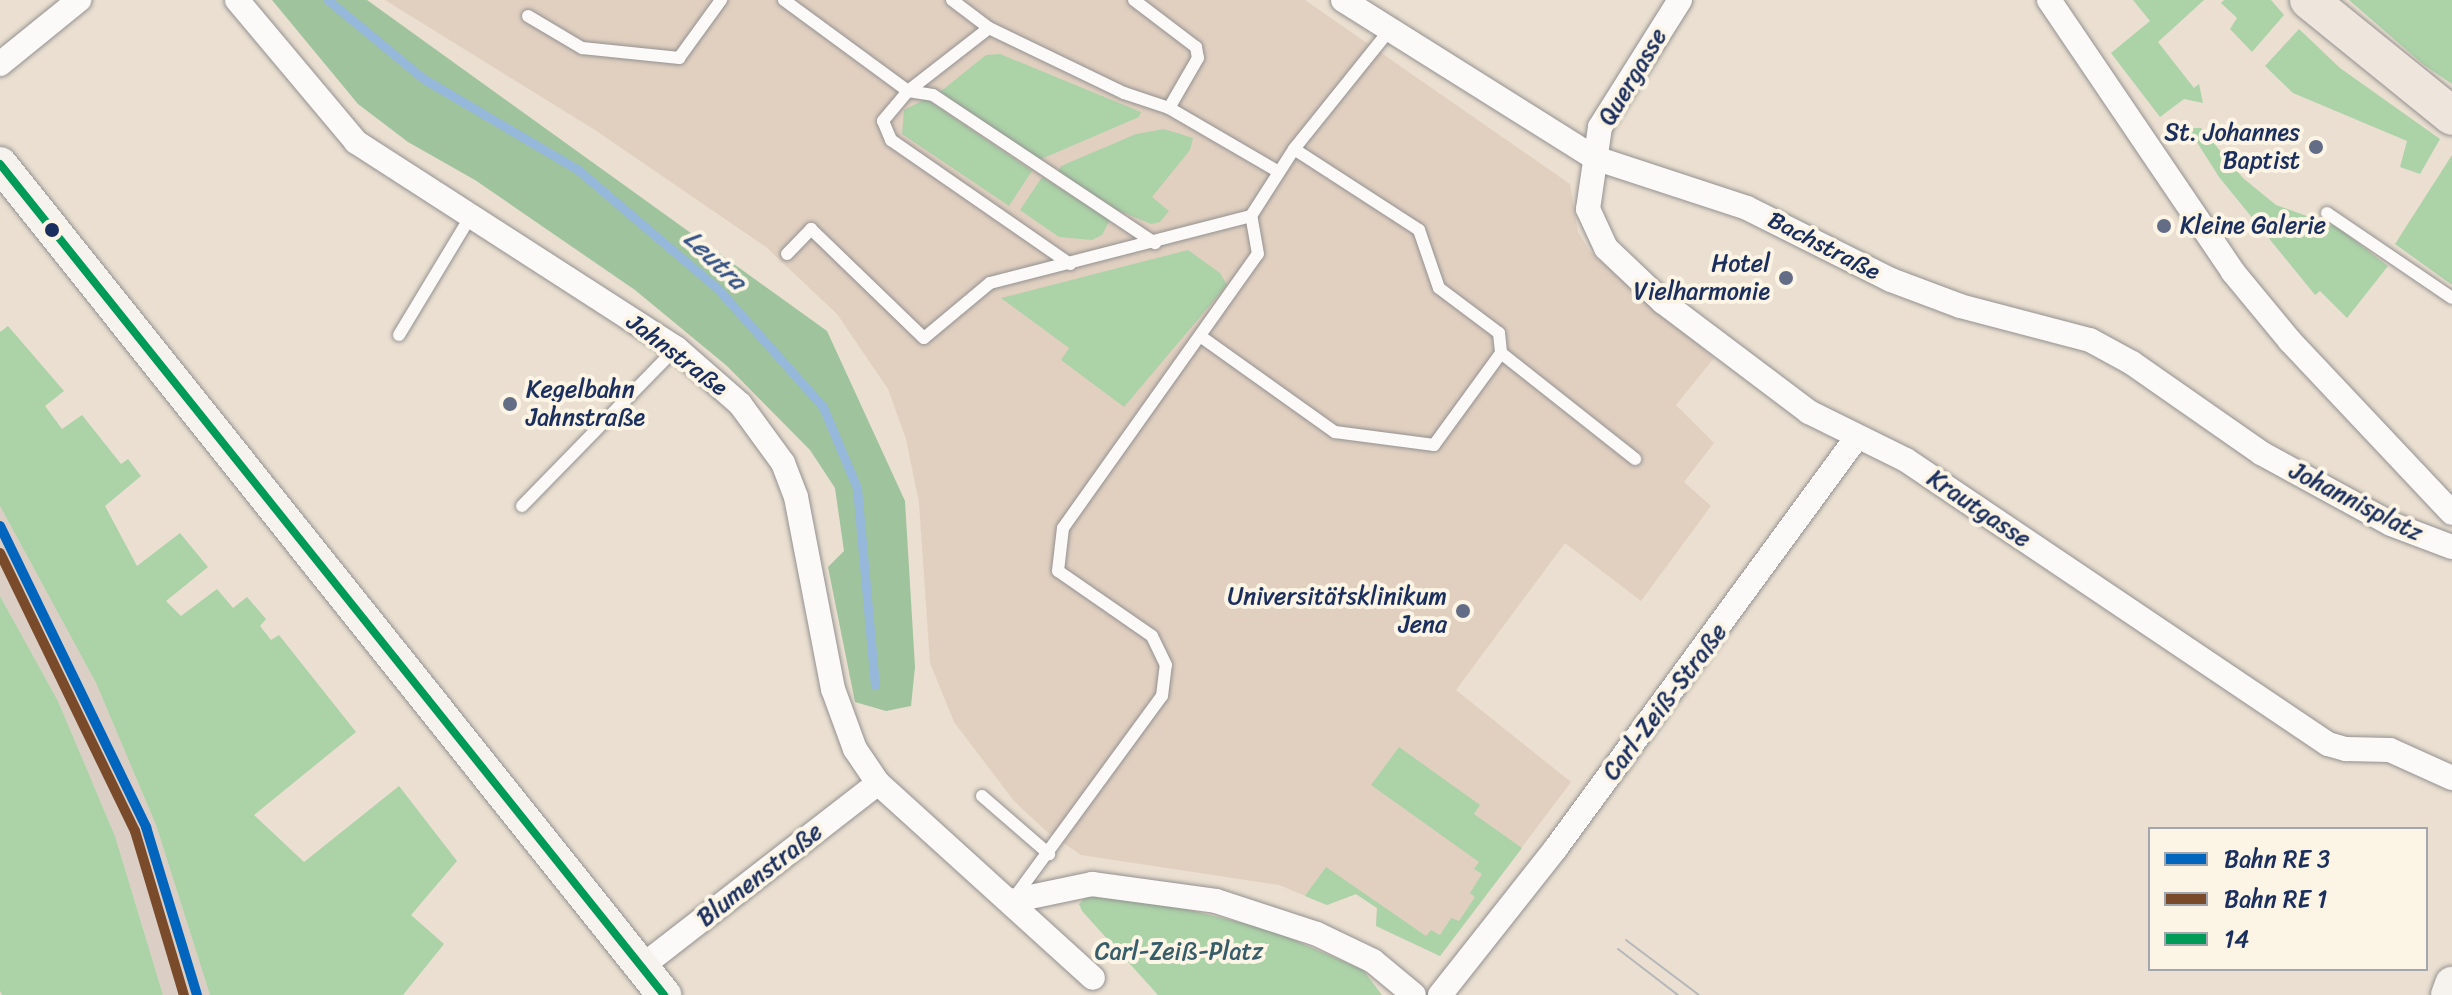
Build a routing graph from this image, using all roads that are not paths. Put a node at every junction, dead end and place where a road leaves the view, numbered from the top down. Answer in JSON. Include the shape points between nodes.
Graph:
{"nodes":[{"id":1,"x":79,"y":0,"type":"edge"},
{"id":2,"x":237,"y":0,"type":"edge"},
{"id":3,"x":721,"y":0,"type":"edge"},
{"id":4,"x":784,"y":0,"type":"edge"},
{"id":5,"x":952,"y":0,"type":"edge"},
{"id":6,"x":1134,"y":0,"type":"edge"},
{"id":7,"x":1343,"y":0,"type":"edge"},
{"id":8,"x":1680,"y":0,"type":"edge"},
{"id":9,"x":2049,"y":0,"type":"edge"},
{"id":10,"x":2309,"y":0,"type":"edge"},
{"id":11,"x":528,"y":16,"type":"dead end"},
{"id":12,"x":989,"y":28,"type":"junction"},
{"id":13,"x":1388,"y":32,"type":"junction"},
{"id":14,"x":0,"y":64,"type":"edge"},
{"id":15,"x":908,"y":91,"type":"junction"},
{"id":16,"x":1169,"y":108,"type":"junction"},
{"id":17,"x":2452,"y":116,"type":"edge"},
{"id":18,"x":1294,"y":149,"type":"junction"},
{"id":19,"x":1595,"y":158,"type":"junction"},
{"id":20,"x":0,"y":164,"type":"edge"},
{"id":21,"x":1279,"y":172,"type":"junction"},
{"id":22,"x":2327,"y":213,"type":"dead end"},
{"id":23,"x":472,"y":214,"type":"junction"},
{"id":24,"x":1251,"y":216,"type":"junction"},
{"id":25,"x":1155,"y":243,"type":"junction"},
{"id":26,"x":787,"y":254,"type":"dead end"},
{"id":27,"x":1070,"y":264,"type":"junction"},
{"id":28,"x":2452,"y":298,"type":"edge"},
{"id":29,"x":399,"y":335,"type":"dead end"},
{"id":30,"x":1203,"y":338,"type":"junction"},
{"id":31,"x":676,"y":348,"type":"junction"},
{"id":32,"x":1501,"y":353,"type":"junction"},
{"id":33,"x":1857,"y":437,"type":"junction"},
{"id":34,"x":2261,"y":453,"type":"joint"},
{"id":35,"x":1635,"y":459,"type":"dead end"},
{"id":36,"x":522,"y":506,"type":"dead end"},
{"id":37,"x":2452,"y":513,"type":"edge"},
{"id":38,"x":2452,"y":547,"type":"edge"},
{"id":39,"x":2452,"y":778,"type":"edge"},
{"id":40,"x":878,"y":783,"type":"junction"},
{"id":41,"x":982,"y":796,"type":"dead end"},
{"id":42,"x":1049,"y":854,"type":"junction"},
{"id":43,"x":1011,"y":901,"type":"junction"},
{"id":44,"x":641,"y":967,"type":"junction"},
{"id":45,"x":1093,"y":978,"type":"dead end"},
{"id":46,"x":2452,"y":984,"type":"edge"},
{"id":47,"x":664,"y":995,"type":"edge"},
{"id":48,"x":1414,"y":995,"type":"edge"},
{"id":49,"x":1440,"y":995,"type":"edge"},
{"id":50,"x":2448,"y":995,"type":"edge"}],
"edges":[{"from":1,"to":14,"type":"street"},
{"from":2,"to":23,"type":"street","name":"Jahnstraße","via":[[356,142]]},
{"from":3,"to":11,"type":"lane","via":[[679,58],[582,48]]},
{"from":4,"to":15,"type":"lane"},
{"from":5,"to":12,"type":"lane"},
{"from":6,"to":16,"type":"lane","via":[[1196,47],[1198,58]]},
{"from":7,"to":13,"type":"street","name":"Bachstraße"},
{"from":8,"to":19,"type":"street","name":"Quergasse","via":[[1600,127]]},
{"from":9,"to":37,"type":"street","via":[[2233,272],[2290,341]]},
{"from":10,"to":17,"type":"main road"},
{"from":12,"to":15,"type":"lane"},
{"from":12,"to":16,"type":"lane","via":[[1124,93]]},
{"from":13,"to":18,"type":"lane"},
{"from":13,"to":19,"type":"street","name":"Bachstraße"},
{"from":15,"to":25,"type":"lane","via":[[933,95]]},
{"from":15,"to":27,"type":"lane","via":[[883,121],[891,140]]},
{"from":16,"to":21,"type":"lane"},
{"from":18,"to":21,"type":"lane"},
{"from":18,"to":32,"type":"lane","via":[[1419,230],[1439,288],[1499,333]]},
{"from":19,"to":33,"type":"street","name":"Krautgasse","via":[[1588,209],[1606,248],[1730,355],[1809,412]]},
{"from":19,"to":34,"type":"street","name":"Bachstraße","via":[[1747,208],[1891,280],[1960,306],[2090,340]]},
{"from":20,"to":44,"type":"street"},
{"from":21,"to":24,"type":"lane"},
{"from":22,"to":28,"type":"lane"},
{"from":23,"to":29,"type":"lane"},
{"from":23,"to":31,"type":"street","name":"Jahnstraße"},
{"from":24,"to":25,"type":"lane"},
{"from":24,"to":30,"type":"lane","via":[[1258,254]]},
{"from":25,"to":27,"type":"lane"},
{"from":26,"to":27,"type":"lane","via":[[811,229],[924,338],[990,283]]},
{"from":30,"to":32,"type":"lane","via":[[1335,432],[1434,445]]},
{"from":30,"to":42,"type":"lane","via":[[1063,528],[1058,571],[1152,636],[1166,665],[1162,696]]},
{"from":31,"to":36,"type":"lane"},
{"from":31,"to":40,"type":"street","name":"Jahnstraße","via":[[740,404],[783,463],[796,497],[842,723]]},
{"from":32,"to":35,"type":"lane"},
{"from":33,"to":39,"type":"street","name":"Krautgasse","via":[[1906,460],[2328,744],[2413,757]]},
{"from":33,"to":49,"type":"street","name":"Carl-Zeiß-Straße"},
{"from":34,"to":38,"type":"street","name":"Johannisplatz","via":[[2391,524]]},
{"from":40,"to":43,"type":"street"},
{"from":40,"to":44,"type":"street","name":"Blumenstraße"},
{"from":41,"to":42,"type":"lane"},
{"from":42,"to":43,"type":"lane"},
{"from":43,"to":45,"type":"street"},
{"from":43,"to":48,"type":"street","via":[[1092,884],[1216,901],[1317,934],[1373,961]]},
{"from":44,"to":47,"type":"street"},
{"from":46,"to":50,"type":"street"}]}
